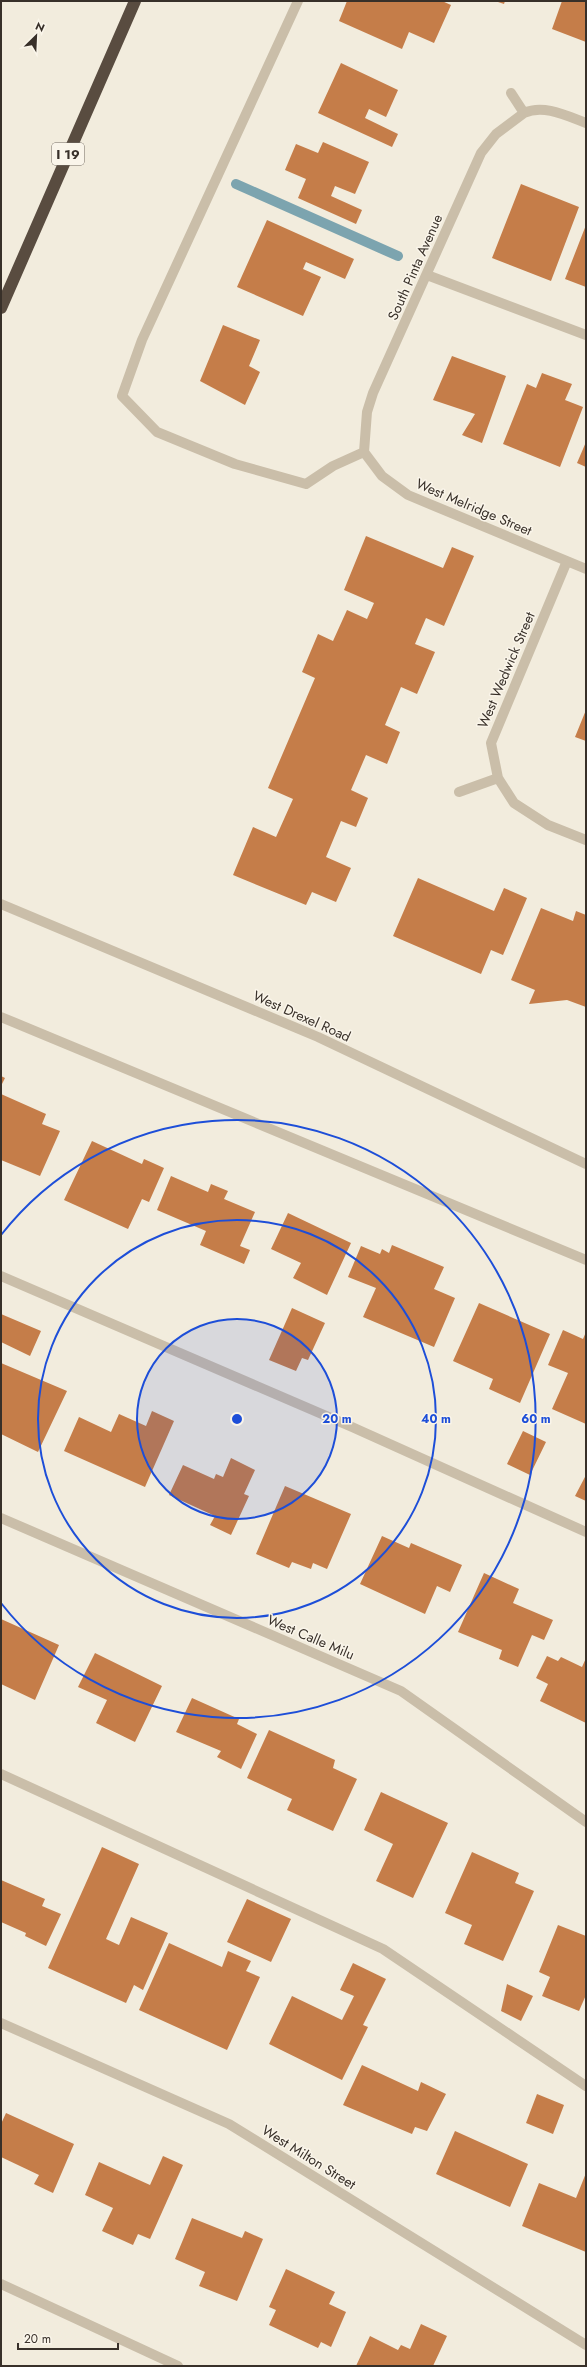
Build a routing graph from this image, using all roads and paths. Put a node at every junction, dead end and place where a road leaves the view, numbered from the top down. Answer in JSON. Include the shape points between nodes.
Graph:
{"nodes":[{"id":1,"x":135,"y":1,"type":"edge"},
{"id":2,"x":298,"y":1,"type":"edge"},
{"id":3,"x":511,"y":93,"type":"dead end"},
{"id":4,"x":524,"y":113,"type":"junction"},
{"id":5,"x":586,"y":123,"type":"edge"},
{"id":6,"x":427,"y":275,"type":"junction"},
{"id":7,"x":1,"y":308,"type":"edge"},
{"id":8,"x":586,"y":335,"type":"edge"},
{"id":9,"x":364,"y":452,"type":"junction"},
{"id":10,"x":567,"y":560,"type":"junction"},
{"id":11,"x":586,"y":569,"type":"edge"},
{"id":12,"x":498,"y":778,"type":"junction"},
{"id":13,"x":459,"y":792,"type":"dead end"},
{"id":14,"x":586,"y":840,"type":"edge"},
{"id":15,"x":1,"y":904,"type":"edge"},
{"id":16,"x":1,"y":1017,"type":"edge"},
{"id":17,"x":586,"y":1164,"type":"edge"},
{"id":18,"x":586,"y":1260,"type":"edge"},
{"id":19,"x":1,"y":1276,"type":"edge"},
{"id":20,"x":1,"y":1518,"type":"edge"},
{"id":21,"x":586,"y":1532,"type":"edge"},
{"id":22,"x":1,"y":1774,"type":"edge"},
{"id":23,"x":586,"y":1822,"type":"edge"},
{"id":24,"x":1,"y":2023,"type":"edge"},
{"id":25,"x":586,"y":2086,"type":"edge"},
{"id":26,"x":1,"y":2284,"type":"edge"},
{"id":27,"x":586,"y":2345,"type":"edge"},
{"id":28,"x":178,"y":2366,"type":"edge"}],
"edges":[{"from":1,"to":7,"type":"highway","number":"I 19"},
{"from":2,"to":9,"type":"street","via":[[142,340],[122,396],[157,432],[235,464],[306,484],[333,466]]},
{"from":3,"to":4,"type":"street"},
{"from":4,"to":5,"type":"street","via":[[533,109],[547,110]]},
{"from":4,"to":6,"type":"street","name":"South Pinta Avenue","via":[[496,134],[481,153]]},
{"from":6,"to":8,"type":"street"},
{"from":6,"to":9,"type":"street","name":"South Pinta Avenue","via":[[373,393],[367,412]]},
{"from":9,"to":10,"type":"street","name":"West Melridge Street","via":[[382,476],[408,495]]},
{"from":10,"to":11,"type":"street","name":"West Melridge Street"},
{"from":10,"to":12,"type":"street","name":"West Wedwick Street","via":[[491,743]]},
{"from":12,"to":13,"type":"street"},
{"from":12,"to":14,"type":"street","name":"West Wedwick Street","via":[[514,803],[548,825]]},
{"from":15,"to":17,"type":"street","name":"West Drexel Road","via":[[318,1037]]},
{"from":16,"to":18,"type":"street"},
{"from":19,"to":21,"type":"street","via":[[345,1424]]},
{"from":20,"to":23,"type":"street","name":"West Calle Milu","via":[[401,1691]]},
{"from":22,"to":25,"type":"street","via":[[383,1949]]},
{"from":24,"to":27,"type":"street","name":"West Milton Street","via":[[229,2124]]},
{"from":26,"to":28,"type":"street"}]}
